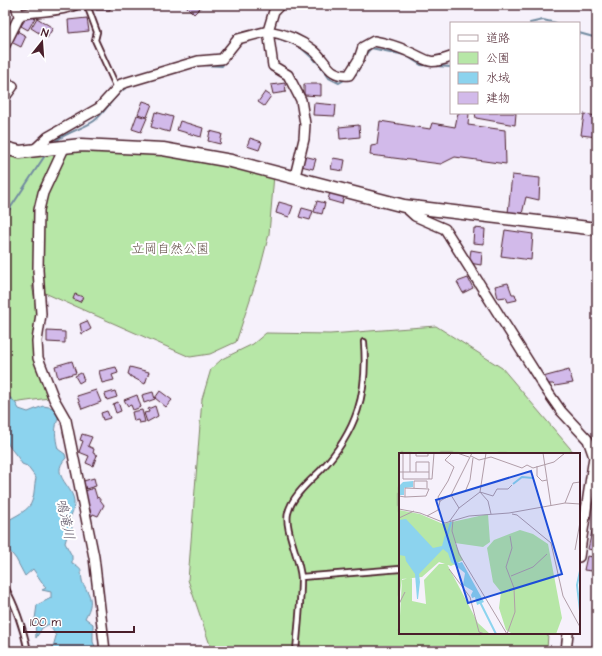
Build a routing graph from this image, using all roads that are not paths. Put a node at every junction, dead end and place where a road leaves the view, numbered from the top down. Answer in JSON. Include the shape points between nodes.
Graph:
{"nodes":[{"id":1,"x":16,"y":5,"type":"edge"},
{"id":2,"x":75,"y":5,"type":"edge"},
{"id":3,"x":87,"y":5,"type":"edge"},
{"id":4,"x":280,"y":5,"type":"edge"},
{"id":5,"x":19,"y":16,"type":"junction"},
{"id":6,"x":268,"y":36,"type":"junction"},
{"id":7,"x":5,"y":44,"type":"edge"},
{"id":8,"x":450,"y":57,"type":"edge"},
{"id":9,"x":12,"y":86,"type":"dead end"},
{"id":10,"x":117,"y":88,"type":"junction"},
{"id":11,"x":5,"y":97,"type":"edge"},
{"id":12,"x":61,"y":147,"type":"junction"},
{"id":13,"x":5,"y":148,"type":"edge"},
{"id":14,"x":34,"y":150,"type":"junction"},
{"id":15,"x":295,"y":176,"type":"junction"},
{"id":16,"x":404,"y":206,"type":"junction"},
{"id":17,"x":597,"y":229,"type":"edge"},
{"id":18,"x":364,"y":342,"type":"dead end"},
{"id":19,"x":580,"y":550,"type":"edge"},
{"id":20,"x":399,"y":569,"type":"edge"},
{"id":21,"x":301,"y":577,"type":"junction"},
{"id":22,"x":5,"y":587,"type":"edge"},
{"id":23,"x":568,"y":634,"type":"edge"},
{"id":24,"x":28,"y":651,"type":"edge"},
{"id":25,"x":105,"y":651,"type":"edge"},
{"id":26,"x":296,"y":651,"type":"edge"},
{"id":27,"x":566,"y":651,"type":"edge"}],
"edges":[{"from":1,"to":5,"type":"street"},
{"from":2,"to":5,"type":"street","via":[[56,12],[36,11]]},
{"from":3,"to":10,"type":"lane","via":[[97,32],[95,40]]},
{"from":4,"to":6,"type":"street","via":[[274,11]]},
{"from":5,"to":7,"type":"street"},
{"from":6,"to":8,"type":"street","via":[[288,35],[313,49],[339,76],[349,75],[363,47],[374,41],[408,51],[426,61],[437,62]]},
{"from":6,"to":10,"type":"street","via":[[238,39],[222,59],[198,61],[121,84]]},
{"from":6,"to":15,"type":"street","via":[[273,66],[288,74],[301,100],[305,124]]},
{"from":9,"to":11,"type":"street"},
{"from":10,"to":14,"type":"street","via":[[98,108],[48,138]]},
{"from":12,"to":14,"type":"street"},
{"from":12,"to":15,"type":"street","via":[[92,145],[163,149]]},
{"from":12,"to":25,"type":"street","via":[[39,210],[38,270],[41,314],[37,341],[38,358],[66,420],[94,557]]},
{"from":13,"to":14,"type":"street","via":[[20,152]]},
{"from":15,"to":16,"type":"street"},
{"from":16,"to":17,"type":"street"},
{"from":16,"to":19,"type":"street","via":[[415,216],[445,229],[545,388],[561,411],[588,440],[594,457]]},
{"from":18,"to":21,"type":"lane","via":[[366,368],[357,414],[328,463],[291,503],[287,514],[287,526],[297,553]]},
{"from":20,"to":21,"type":"lane"},
{"from":21,"to":26,"type":"lane"},
{"from":22,"to":24,"type":"lane","via":[[23,626]]},
{"from":23,"to":27,"type":"street"}]}
